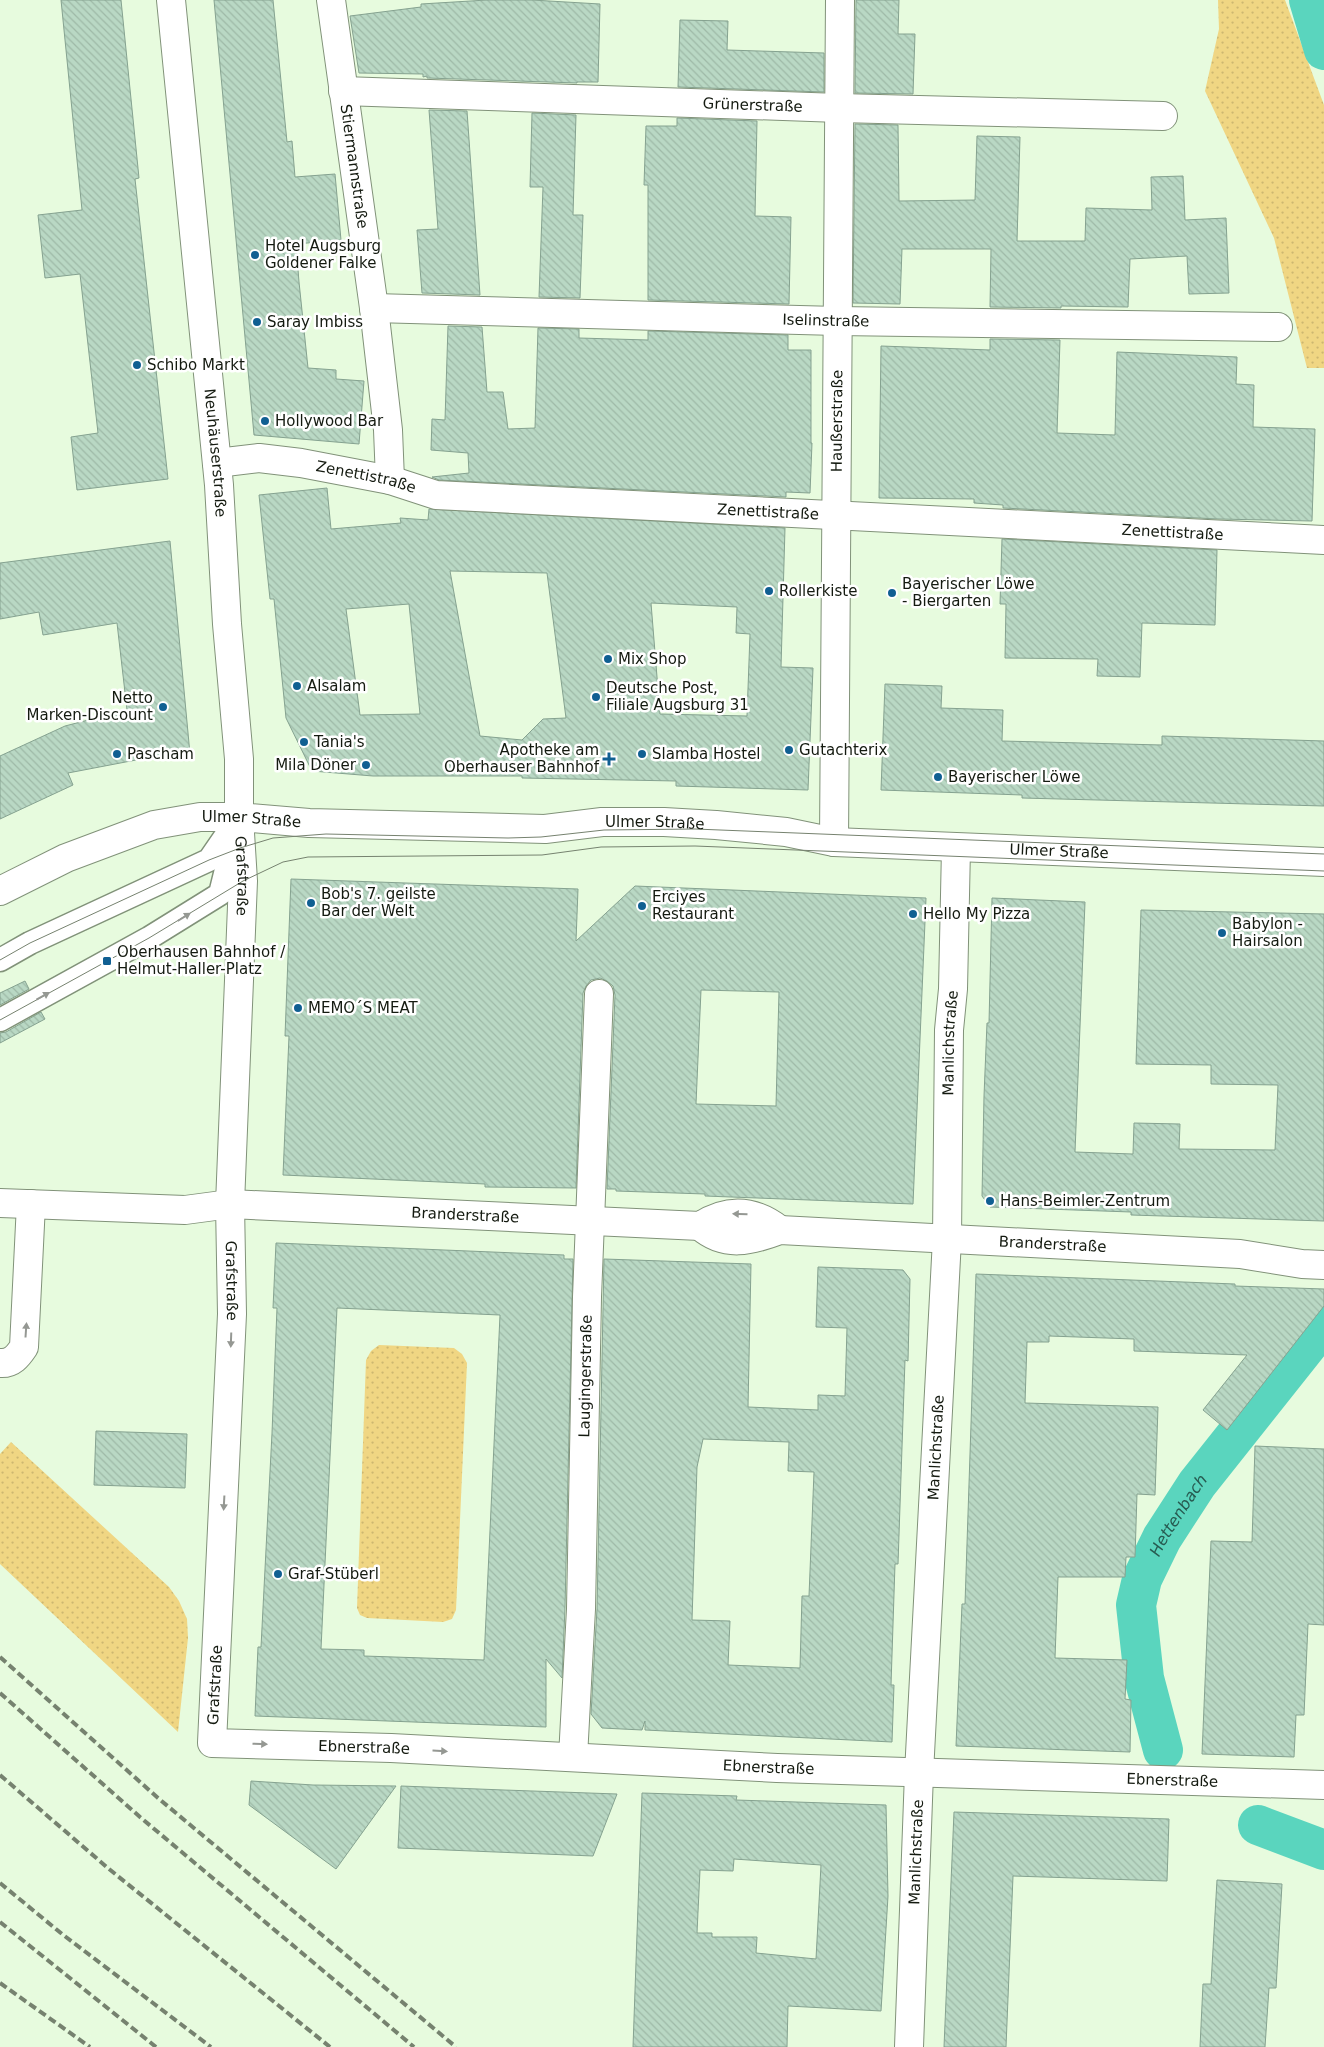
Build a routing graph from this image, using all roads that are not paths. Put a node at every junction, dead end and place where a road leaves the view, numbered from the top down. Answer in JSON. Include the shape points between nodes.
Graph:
{"nodes":[{"id":1,"x":171,"y":0,"type":"edge"},
{"id":2,"x":330,"y":0,"type":"edge"},
{"id":3,"x":840,"y":0,"type":"edge"},
{"id":4,"x":343,"y":91,"type":"junction"},
{"id":5,"x":839,"y":108,"type":"junction"},
{"id":6,"x":1163,"y":116,"type":"dead end"},
{"id":7,"x":374,"y":308,"type":"junction"},
{"id":8,"x":838,"y":321,"type":"junction"},
{"id":9,"x":1278,"y":327,"type":"dead end"},
{"id":10,"x":217,"y":463,"type":"junction"},
{"id":11,"x":390,"y":480,"type":"junction"},
{"id":12,"x":836,"y":516,"type":"junction"},
{"id":13,"x":1324,"y":540,"type":"edge"},
{"id":14,"x":239,"y":817,"type":"junction"},
{"id":15,"x":834,"y":842,"type":"junction"},
{"id":16,"x":956,"y":848,"type":"junction"},
{"id":17,"x":1324,"y":862,"type":"edge"},
{"id":18,"x":0,"y":891,"type":"edge"},
{"id":19,"x":0,"y":960,"type":"edge"},
{"id":20,"x":599,"y":994,"type":"dead end"},
{"id":21,"x":0,"y":1020,"type":"edge"},
{"id":22,"x":0,"y":1202,"type":"edge"},
{"id":23,"x":31,"y":1204,"type":"junction"},
{"id":24,"x":230,"y":1204,"type":"junction"},
{"id":25,"x":591,"y":1222,"type":"junction"},
{"id":26,"x":946,"y":1239,"type":"junction"},
{"id":27,"x":1324,"y":1265,"type":"edge"},
{"id":28,"x":0,"y":1363,"type":"edge"},
{"id":29,"x":212,"y":1743,"type":"joint"},
{"id":30,"x":573,"y":1757,"type":"junction"},
{"id":31,"x":919,"y":1773,"type":"junction"},
{"id":32,"x":1324,"y":1786,"type":"edge"},
{"id":33,"x":910,"y":2047,"type":"edge"}],
"edges":[{"from":1,"to":10,"type":"street","name":"Neuhäuserstraße"},
{"from":2,"to":4,"type":"street","name":"Stiermannstraße"},
{"from":3,"to":5,"type":"street","name":"Haußerstraße"},
{"from":4,"to":5,"type":"street","name":"Grünerstraße"},
{"from":4,"to":7,"type":"street","name":"Stiermannstraße"},
{"from":5,"to":6,"type":"street","name":"Grünerstraße"},
{"from":5,"to":8,"type":"street","name":"Haußerstraße"},
{"from":7,"to":8,"type":"street","name":"Iselinstraße"},
{"from":7,"to":11,"type":"street","name":"Stiermannstraße","via":[[388,430]]},
{"from":8,"to":9,"type":"street","name":"Iselinstraße"},
{"from":8,"to":12,"type":"street","name":"Haußerstraße"},
{"from":10,"to":11,"type":"street","name":"Zenettistraße","via":[[268,459],[301,462]]},
{"from":10,"to":14,"type":"street","name":"Neuhäuserstraße","via":[[239,758]]},
{"from":11,"to":12,"type":"street","name":"Zenettistraße","via":[[436,495]]},
{"from":12,"to":13,"type":"street","name":"Zenettistraße"},
{"from":12,"to":15,"type":"street","name":"Haußerstraße"},
{"from":14,"to":15,"type":"street","name":"Ulmer Straße","via":[[309,824],[545,829],[602,822],[664,822],[786,832]]},
{"from":14,"to":18,"type":"street","name":"Ulmer Straße","via":[[200,817],[154,825],[66,858]]},
{"from":14,"to":19,"type":"lane","via":[[209,860]]},
{"from":21,"to":14,"type":"lane","one_way":true,"via":[[150,938],[220,894]]},
{"from":14,"to":24,"type":"street","name":"Grafstraße","via":[[243,881]]},
{"from":15,"to":16,"type":"street","name":"Ulmer Straße"},
{"from":16,"to":17,"type":"street","name":"Ulmer Straße"},
{"from":16,"to":26,"type":"street","name":"Manlichstraße"},
{"from":20,"to":25,"type":"street","name":"Laugingerstraße"},
{"from":22,"to":23,"type":"street","name":"Branderstraße"},
{"from":23,"to":24,"type":"street","name":"Branderstraße","via":[[185,1210]]},
{"from":28,"to":23,"type":"street","one_way":true,"via":[[16,1359],[24,1347]]},
{"from":24,"to":25,"type":"street","name":"Branderstraße"},
{"from":24,"to":29,"type":"street","name":"Grafstraße","one_way":true,"via":[[232,1314]]},
{"from":25,"to":26,"type":"street","name":"Branderstraße","via":[[700,1226],[727,1213],[751,1214],[780,1230]]},
{"from":25,"to":30,"type":"street","name":"Laugingerstraße","via":[[581,1609]]},
{"from":26,"to":27,"type":"street","name":"Branderstraße","via":[[1240,1254]]},
{"from":26,"to":31,"type":"street","name":"Manlichstraße"},
{"from":29,"to":30,"type":"street","name":"Ebnerstraße","one_way":true},
{"from":30,"to":31,"type":"street","name":"Ebnerstraße"},
{"from":31,"to":32,"type":"street","name":"Ebnerstraße"},
{"from":31,"to":33,"type":"street","name":"Manlichstraße"}]}
